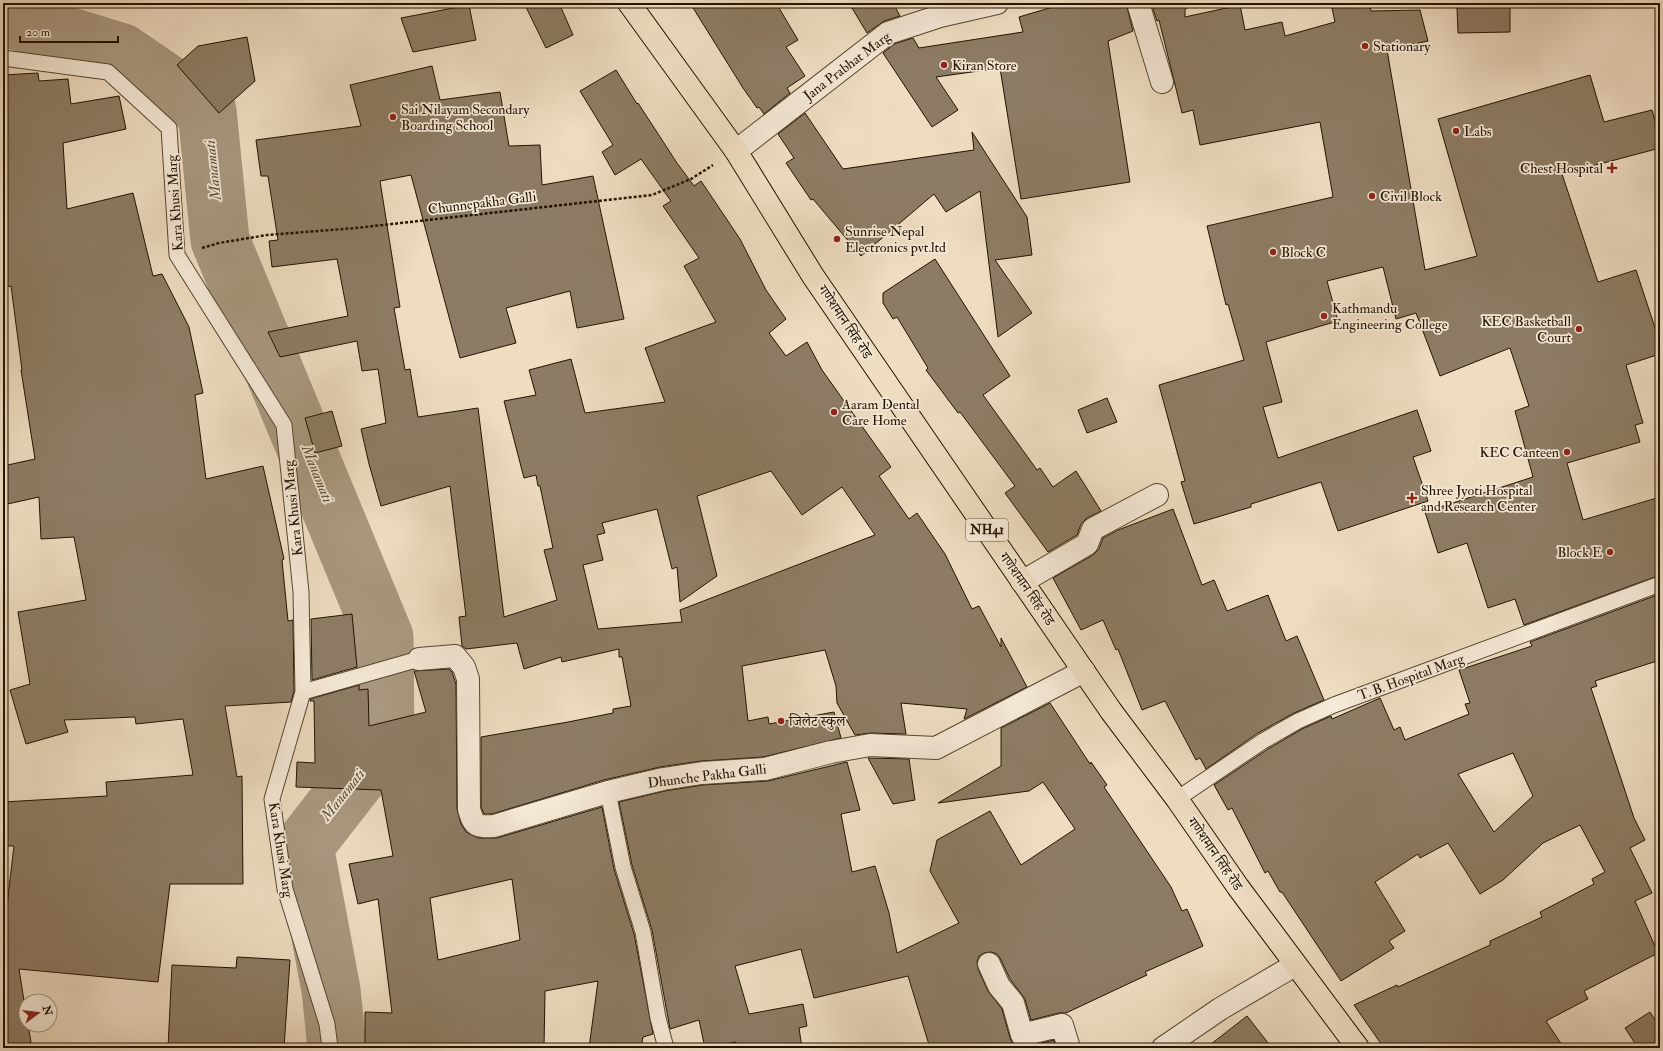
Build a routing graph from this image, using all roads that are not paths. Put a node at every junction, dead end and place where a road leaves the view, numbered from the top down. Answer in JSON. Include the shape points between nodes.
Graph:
{"nodes":[{"id":1,"x":629,"y":3,"type":"edge"},
{"id":2,"x":996,"y":3,"type":"edge"},
{"id":3,"x":1138,"y":3,"type":"edge"},
{"id":4,"x":3,"y":58,"type":"edge"},
{"id":5,"x":1162,"y":82,"type":"dead end"},
{"id":6,"x":736,"y":151,"type":"junction"},
{"id":7,"x":1157,"y":495,"type":"dead end"},
{"id":8,"x":1022,"y":582,"type":"junction"},
{"id":9,"x":1660,"y":584,"type":"edge"},
{"id":10,"x":419,"y":659,"type":"joint"},
{"id":11,"x":1084,"y":671,"type":"junction"},
{"id":12,"x":304,"y":692,"type":"junction"},
{"id":13,"x":608,"y":792,"type":"junction"},
{"id":14,"x":1177,"y":799,"type":"junction"},
{"id":15,"x":989,"y":964,"type":"dead end"},
{"id":16,"x":1295,"y":965,"type":"junction"},
{"id":17,"x":330,"y":1048,"type":"edge"},
{"id":18,"x":666,"y":1048,"type":"edge"},
{"id":19,"x":1069,"y":1048,"type":"edge"},
{"id":20,"x":1163,"y":1048,"type":"edge"},
{"id":21,"x":1358,"y":1048,"type":"edge"}],
"edges":[{"from":1,"to":6,"type":"highway","name":"गणेशमान सिंह रोड","number":"NH41"},
{"from":2,"to":6,"type":"street","name":"Jana Prabhat Marg","via":[[940,16],[888,33]]},
{"from":3,"to":5,"type":"street"},
{"from":4,"to":12,"type":"lane","name":"Kara Khusi Marg","via":[[108,72],[169,128],[177,255],[284,425],[301,592]]},
{"from":6,"to":8,"type":"highway","name":"गणेशमान सिंह रोड","number":"NH41","via":[[813,276]]},
{"from":7,"to":8,"type":"street","via":[[1093,529],[1087,544]]},
{"from":8,"to":11,"type":"highway","name":"गणेशमान सिंह रोड","number":"NH41"},
{"from":9,"to":14,"type":"lane","name":"T. B. Hospital Marg","via":[[1334,705],[1298,721],[1263,741]]},
{"from":10,"to":12,"type":"lane"},
{"from":10,"to":13,"type":"street","name":"Dhunche Pakha Galli","via":[[455,656],[464,667],[468,679],[469,810],[473,822],[480,827],[494,826]]},
{"from":11,"to":13,"type":"street","name":"Dhunche Pakha Galli","via":[[936,748],[870,745],[765,769],[702,773]]},
{"from":11,"to":14,"type":"highway","name":"गणेशमान सिंह रोड","number":"NH41"},
{"from":12,"to":17,"type":"lane","name":"Kara Khusi Marg","via":[[272,799],[285,889],[327,1024]]},
{"from":13,"to":18,"type":"lane","via":[[623,867],[643,932],[658,1018]]},
{"from":14,"to":16,"type":"highway","name":"गणेशमान सिंह रोड","number":"NH41"},
{"from":15,"to":19,"type":"street","via":[[999,986],[1013,1003],[1022,1036],[1062,1025]]},
{"from":16,"to":20,"type":"street","via":[[1220,1009]]},
{"from":16,"to":21,"type":"highway","name":"गणेशमान सिंह रोड","number":"NH41"}]}
